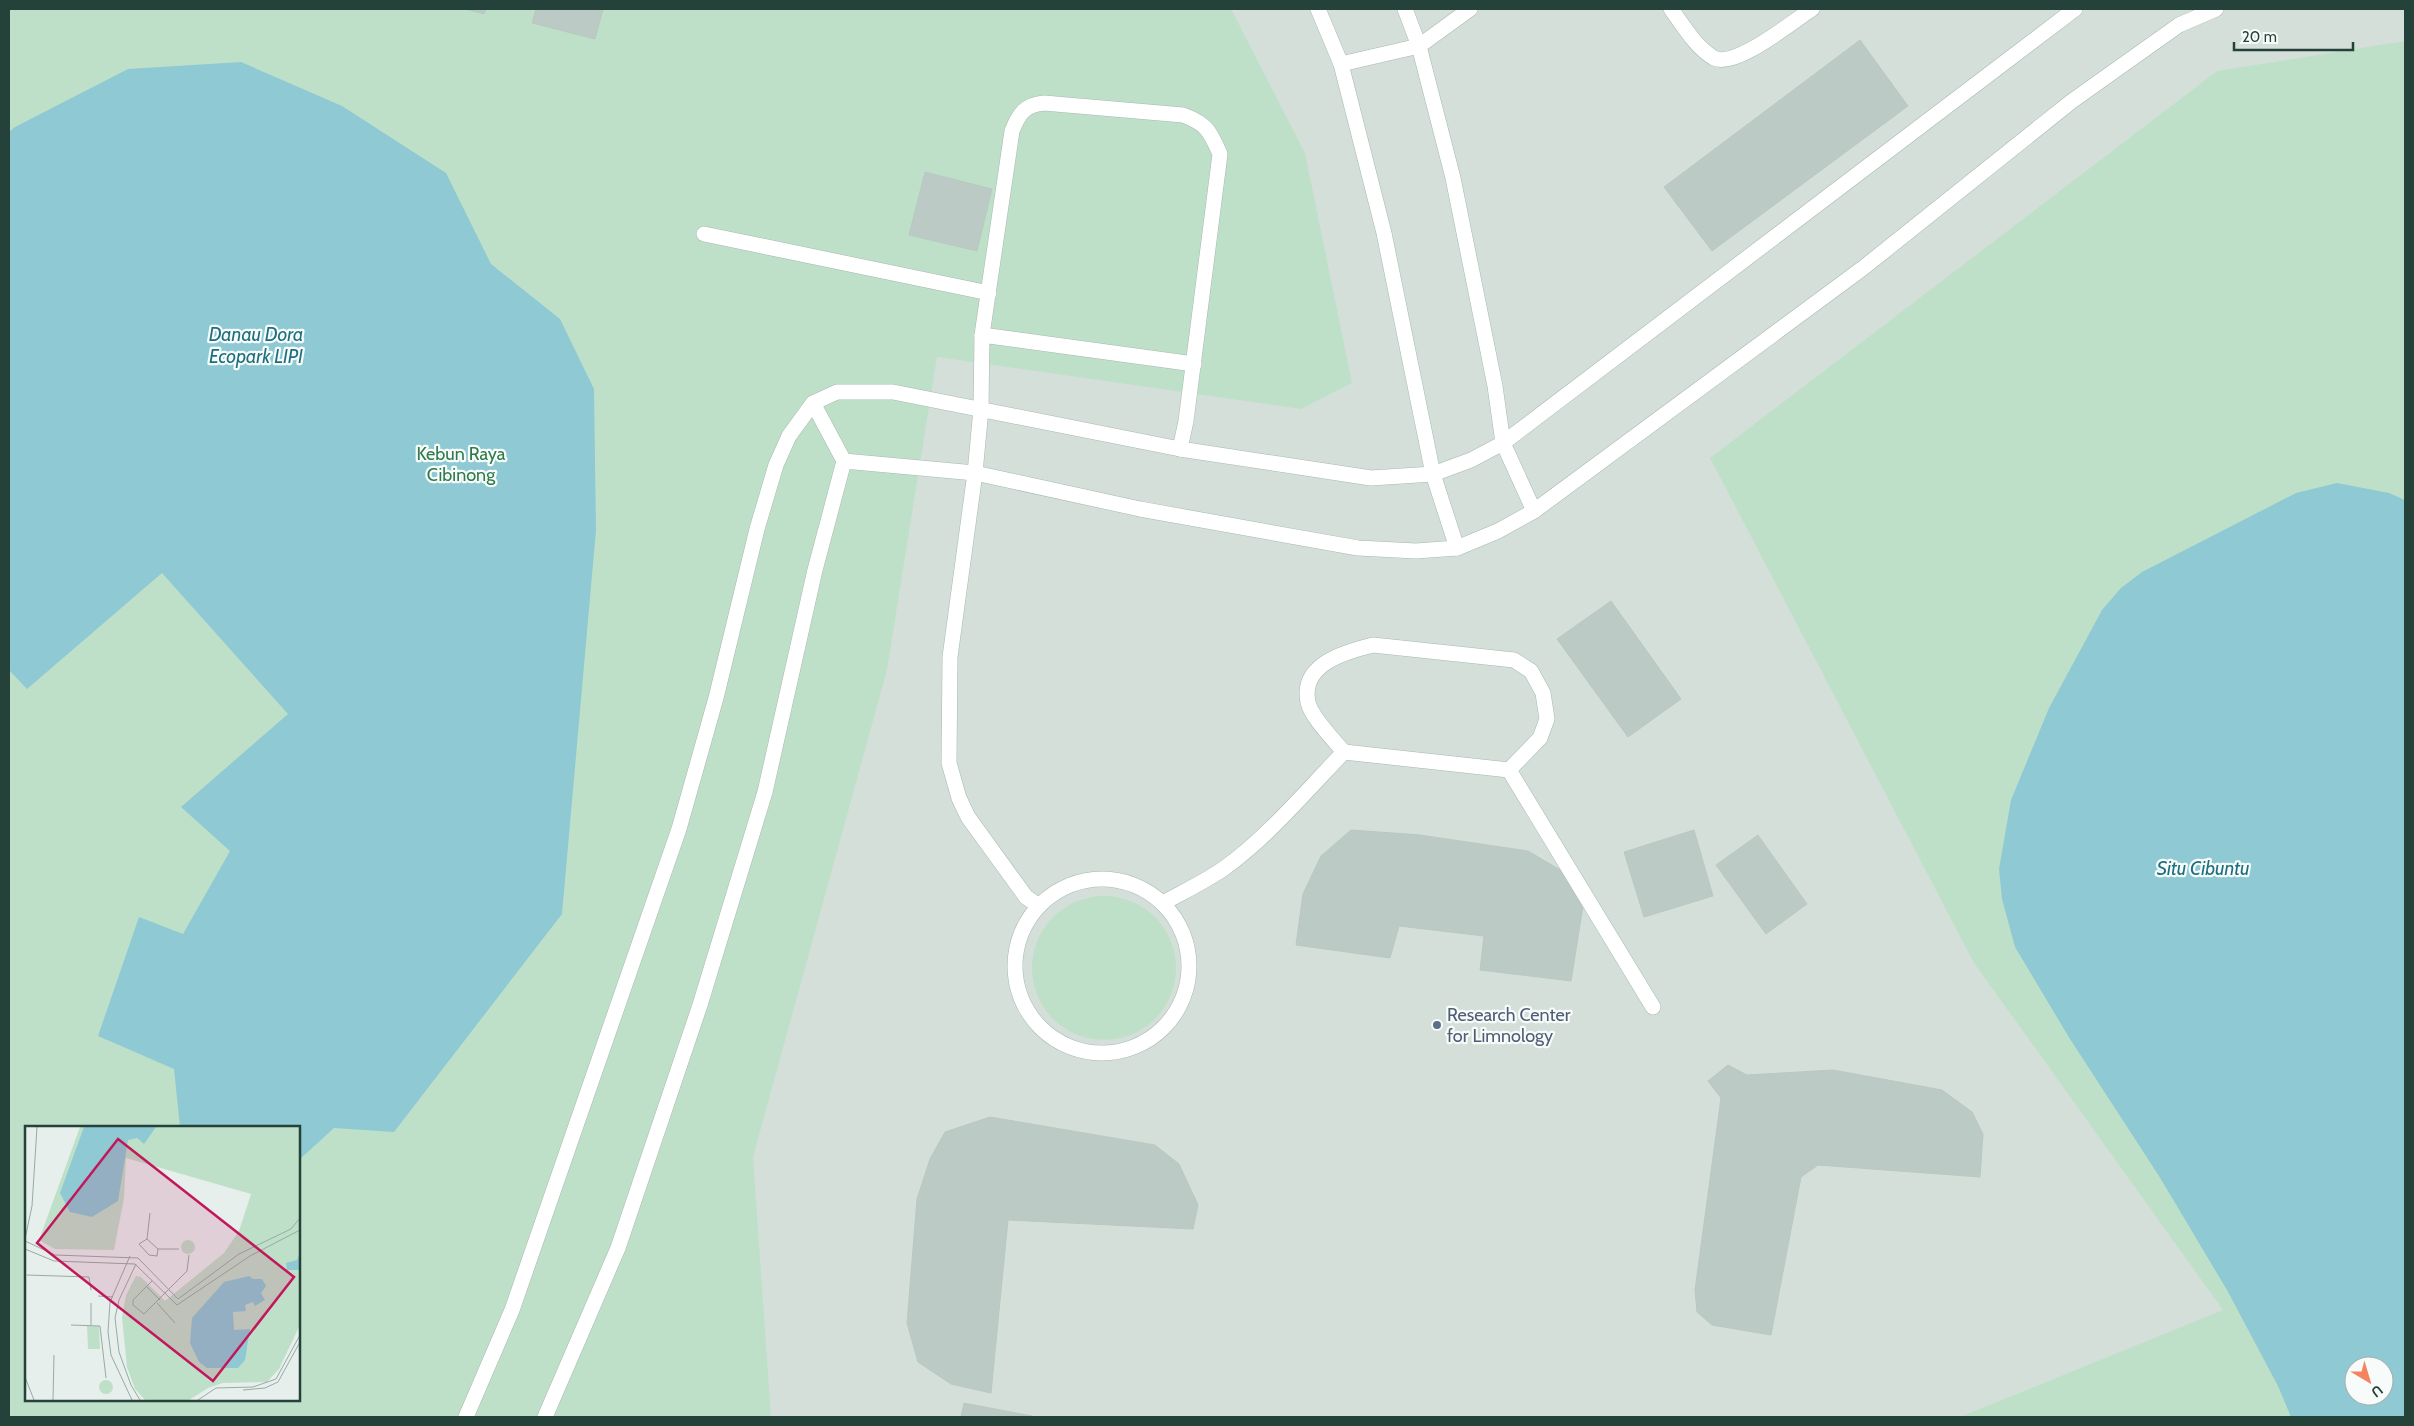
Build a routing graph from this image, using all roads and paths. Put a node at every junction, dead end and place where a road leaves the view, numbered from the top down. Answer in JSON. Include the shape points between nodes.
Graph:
{"nodes":[{"id":1,"x":1318,"y":9,"type":"edge"},
{"id":2,"x":1405,"y":9,"type":"edge"},
{"id":3,"x":1470,"y":9,"type":"edge"},
{"id":4,"x":1671,"y":9,"type":"edge"},
{"id":5,"x":1812,"y":9,"type":"edge"},
{"id":6,"x":2075,"y":9,"type":"edge"},
{"id":7,"x":2216,"y":9,"type":"edge"},
{"id":8,"x":1419,"y":46,"type":"junction"},
{"id":9,"x":1341,"y":64,"type":"junction"},
{"id":10,"x":704,"y":234,"type":"dead end"},
{"id":11,"x":989,"y":293,"type":"junction"},
{"id":12,"x":982,"y":335,"type":"junction"},
{"id":13,"x":1194,"y":364,"type":"junction"},
{"id":14,"x":813,"y":403,"type":"junction"},
{"id":15,"x":981,"y":409,"type":"junction"},
{"id":16,"x":1503,"y":443,"type":"junction"},
{"id":17,"x":1180,"y":449,"type":"junction"},
{"id":18,"x":844,"y":461,"type":"junction"},
{"id":19,"x":974,"y":473,"type":"junction"},
{"id":20,"x":1433,"y":474,"type":"junction"},
{"id":21,"x":1534,"y":511,"type":"junction"},
{"id":22,"x":1457,"y":548,"type":"junction"},
{"id":23,"x":1344,"y":752,"type":"junction"},
{"id":24,"x":1509,"y":770,"type":"junction"},
{"id":25,"x":1163,"y":903,"type":"junction"},
{"id":26,"x":1039,"y":906,"type":"junction"},
{"id":27,"x":1653,"y":1007,"type":"dead end"},
{"id":28,"x":466,"y":1417,"type":"edge"},
{"id":29,"x":545,"y":1417,"type":"edge"}],
"edges":[{"from":1,"to":9,"type":"lane"},
{"from":2,"to":8,"type":"lane"},
{"from":3,"to":8,"type":"lane"},
{"from":4,"to":5,"type":"lane","via":[[1699,45],[1723,61],[1741,56]]},
{"from":6,"to":16,"type":"lane"},
{"from":7,"to":21,"type":"lane","via":[[2179,25],[2072,101],[1863,268]]},
{"from":8,"to":9,"type":"lane"},
{"from":8,"to":16,"type":"lane","via":[[1453,178],[1495,386]]},
{"from":9,"to":20,"type":"lane","via":[[1384,233]]},
{"from":10,"to":11,"type":"lane"},
{"from":11,"to":12,"type":"lane"},
{"from":11,"to":13,"type":"lane","via":[[1012,131],[1018,115],[1030,105],[1044,103],[1183,115],[1200,121],[1210,132],[1220,154]]},
{"from":12,"to":13,"type":"lane"},
{"from":12,"to":15,"type":"lane"},
{"from":13,"to":17,"type":"lane"},
{"from":14,"to":15,"type":"lane","via":[[837,392],[865,391],[893,392]]},
{"from":14,"to":18,"type":"lane"},
{"from":14,"to":28,"type":"lane","via":[[789,436],[776,465],[716,698],[678,829],[512,1310]]},
{"from":15,"to":17,"type":"lane"},
{"from":15,"to":19,"type":"lane"},
{"from":16,"to":20,"type":"lane","via":[[1471,460]]},
{"from":16,"to":21,"type":"lane"},
{"from":17,"to":20,"type":"lane","via":[[1371,478]]},
{"from":18,"to":19,"type":"lane"},
{"from":18,"to":29,"type":"lane","via":[[815,570],[765,792],[700,1006],[618,1248]]},
{"from":19,"to":22,"type":"lane","via":[[1140,509],[1358,548],[1416,551]]},
{"from":19,"to":26,"type":"lane","via":[[950,658],[949,763],[968,817],[1026,897]]},
{"from":20,"to":22,"type":"lane"},
{"from":21,"to":22,"type":"lane"},
{"from":23,"to":24,"type":"lane"},
{"from":23,"to":24,"type":"lane","via":[[1318,721],[1308,703],[1307,685],[1313,672],[1329,661],[1373,645],[1514,660],[1531,671],[1543,693],[1547,718],[1540,738]]},
{"from":23,"to":25,"type":"lane","via":[[1284,815],[1224,868]]},
{"from":24,"to":27,"type":"lane"},
{"from":25,"to":26,"type":"lane","via":[[1134,884],[1100,879],[1067,887]]},
{"from":25,"to":26,"type":"lane","via":[[1175,917],[1189,954],[1186,993],[1178,1011],[1150,1039],[1133,1048],[1104,1054],[1075,1050],[1057,1042],[1041,1030],[1020,997],[1015,979],[1015,959],[1023,931]]}]}
